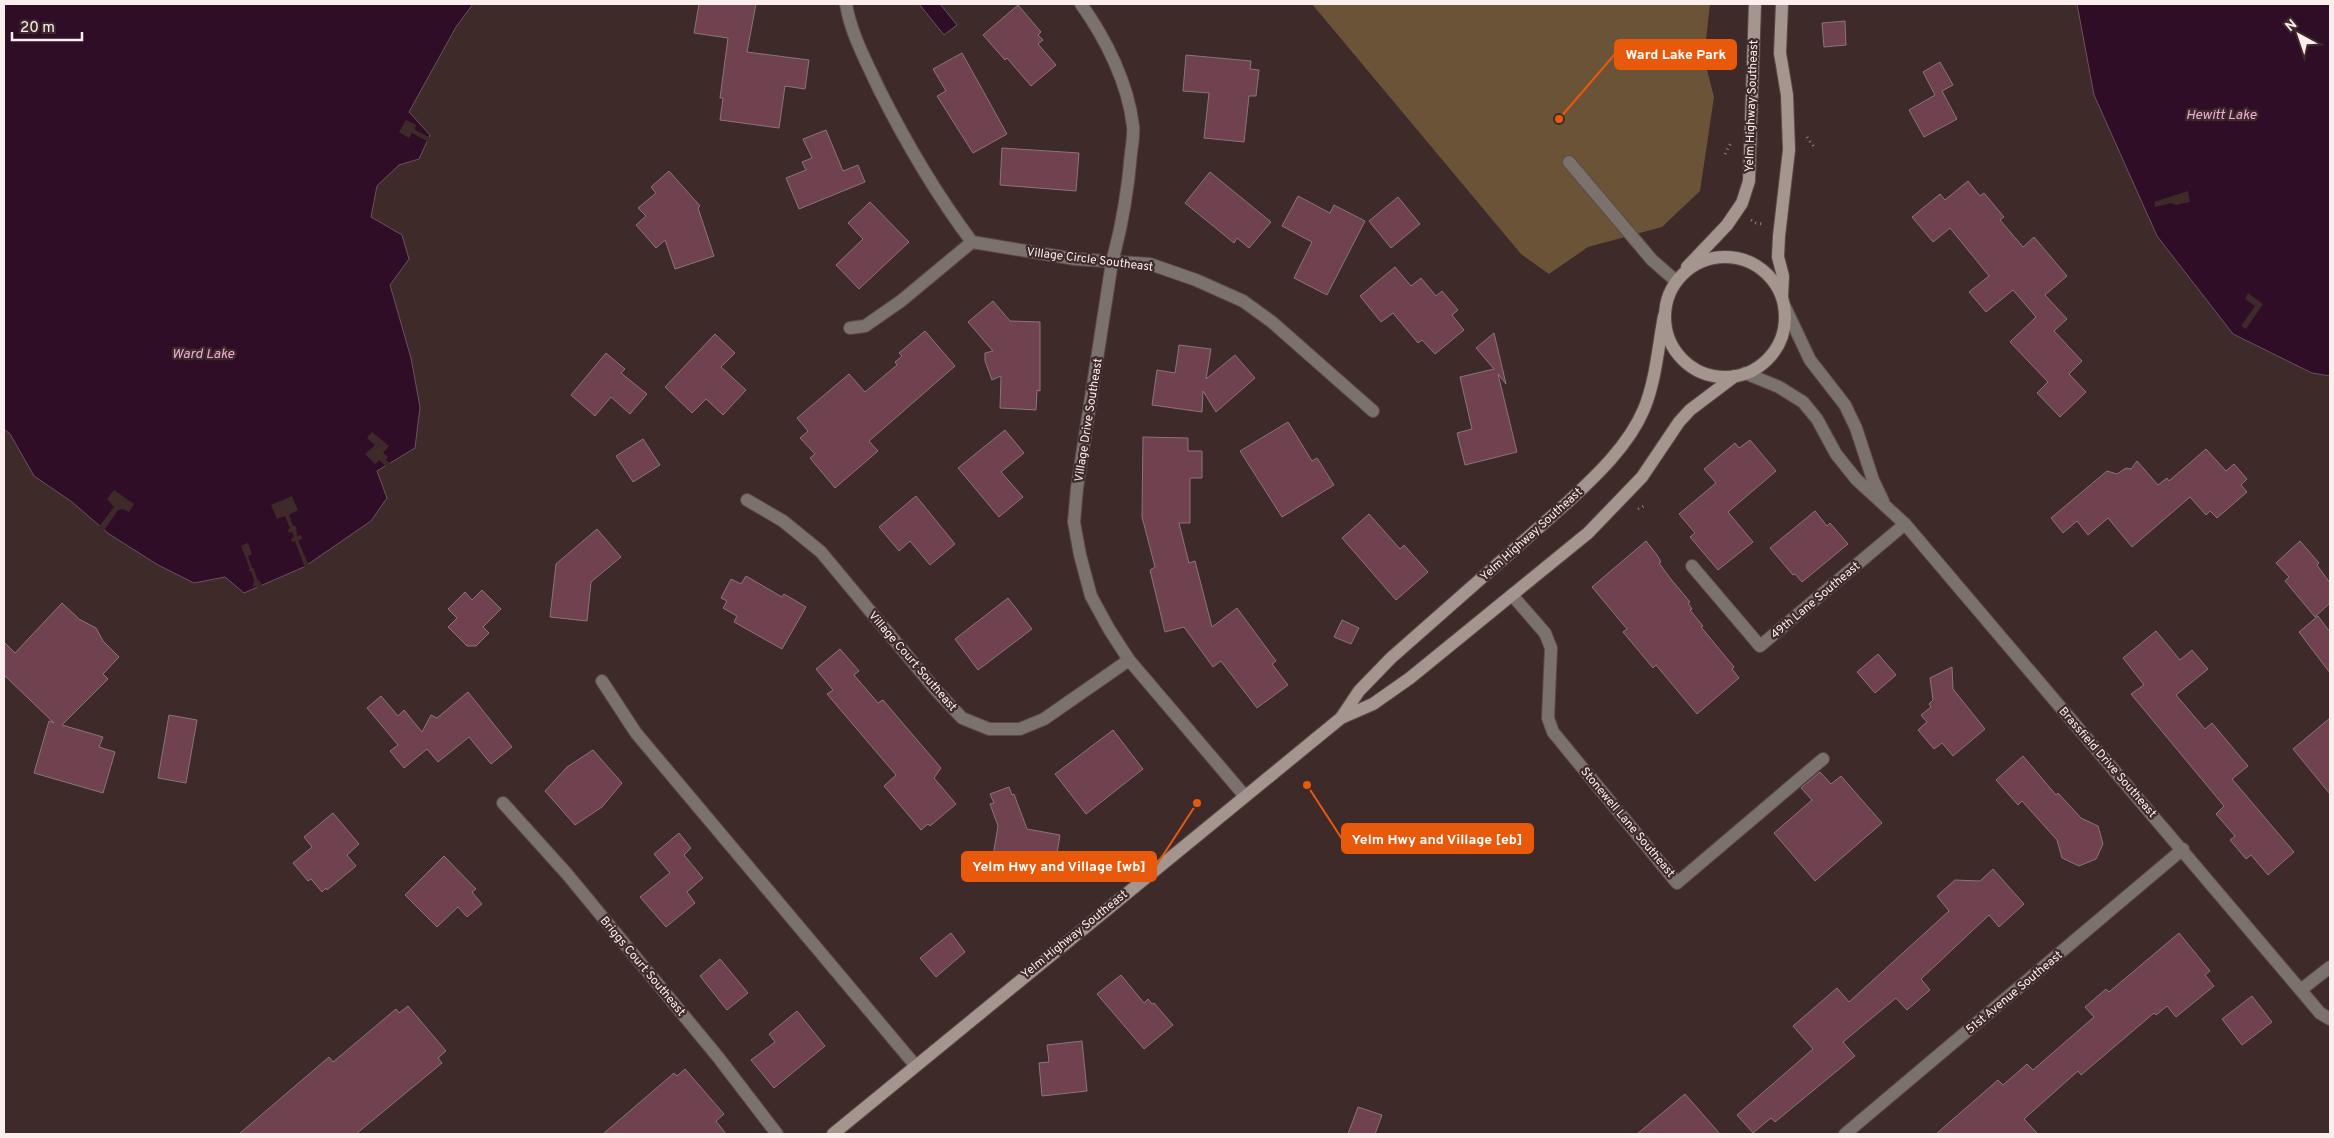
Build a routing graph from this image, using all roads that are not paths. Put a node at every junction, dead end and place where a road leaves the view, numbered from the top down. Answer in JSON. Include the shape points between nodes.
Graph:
{"nodes":[{"id":1,"x":846,"y":4,"type":"edge"},
{"id":2,"x":1081,"y":4,"type":"edge"},
{"id":3,"x":1755,"y":4,"type":"edge"},
{"id":4,"x":1782,"y":4,"type":"edge"},
{"id":5,"x":1569,"y":162,"type":"dead end"},
{"id":6,"x":972,"y":242,"type":"junction"},
{"id":7,"x":1112,"y":262,"type":"junction"},
{"id":8,"x":1679,"y":278,"type":"junction"},
{"id":9,"x":1783,"y":301,"type":"junction"},
{"id":10,"x":1664,"y":316,"type":"junction"},
{"id":11,"x":850,"y":328,"type":"dead end"},
{"id":12,"x":1740,"y":375,"type":"junction"},
{"id":13,"x":1373,"y":411,"type":"dead end"},
{"id":14,"x":747,"y":500,"type":"dead end"},
{"id":15,"x":1884,"y":504,"type":"junction"},
{"id":16,"x":1905,"y":524,"type":"junction"},
{"id":17,"x":1692,"y":566,"type":"dead end"},
{"id":18,"x":1512,"y":595,"type":"junction"},
{"id":19,"x":1129,"y":660,"type":"junction"},
{"id":20,"x":602,"y":682,"type":"dead end"},
{"id":21,"x":1341,"y":718,"type":"junction"},
{"id":22,"x":1824,"y":759,"type":"dead end"},
{"id":23,"x":1244,"y":795,"type":"junction"},
{"id":24,"x":503,"y":802,"type":"dead end"},
{"id":25,"x":2183,"y":849,"type":"junction"},
{"id":26,"x":2330,"y":967,"type":"edge"},
{"id":27,"x":2302,"y":989,"type":"junction"},
{"id":28,"x":2330,"y":1019,"type":"edge"},
{"id":29,"x":915,"y":1065,"type":"junction"},
{"id":30,"x":776,"y":1134,"type":"edge"},
{"id":31,"x":833,"y":1134,"type":"edge"},
{"id":32,"x":1845,"y":1134,"type":"edge"}],
"edges":[{"from":1,"to":6,"type":"street","via":[[861,51],[904,138],[942,202]]},
{"from":2,"to":7,"type":"street","name":"Village Drive Southeast","via":[[1112,57],[1133,127],[1121,231]]},
{"from":3,"to":8,"type":"main road","name":"Yelm Highway Southeast","via":[[1749,181],[1742,203],[1727,226],[1693,259]]},
{"from":4,"to":9,"type":"main road","via":[[1780,53],[1787,95],[1789,150],[1778,258],[1783,276]]},
{"from":5,"to":8,"type":"street","via":[[1652,260]]},
{"from":6,"to":7,"type":"street","name":"Village Circle Southeast"},
{"from":6,"to":11,"type":"street","via":[[901,301],[865,326]]},
{"from":7,"to":13,"type":"street","name":"Village Circle Southeast","via":[[1150,264],[1242,301],[1272,322]]},
{"from":7,"to":19,"type":"street","name":"Village Drive Southeast","via":[[1074,522],[1091,596]]},
{"from":8,"to":9,"type":"main road","via":[[1706,260],[1720,256],[1735,257],[1762,269],[1772,279]]},
{"from":8,"to":10,"type":"main road","via":[[1670,292]]},
{"from":9,"to":12,"type":"main road","via":[[1785,319],[1778,345],[1760,366]]},
{"from":9,"to":15,"type":"street","name":"Brassfield Drive Southeast","via":[[1810,360],[1845,405]]},
{"from":10,"to":12,"type":"main road","via":[[1670,342],[1686,363],[1709,375]]},
{"from":10,"to":21,"type":"main road","name":"Yelm Highway Southeast","via":[[1652,385],[1643,411],[1626,438],[1569,501],[1391,658],[1359,691]]},
{"from":12,"to":15,"type":"street","name":"Brassfield Drive Southeast","via":[[1779,387],[1803,402],[1856,480]]},
{"from":12,"to":18,"type":"main road","name":"Yelm Highway Southeast","via":[[1690,410],[1642,477],[1588,532]]},
{"from":14,"to":19,"type":"street","name":"Village Court Southeast","via":[[783,520],[821,552],[962,718],[989,728],[1020,729],[1044,719]]},
{"from":15,"to":16,"type":"street","name":"Brassfield Drive Southeast"},
{"from":16,"to":17,"type":"street","name":"49th Lane Southeast","via":[[1760,646]]},
{"from":16,"to":25,"type":"street","name":"Brassfield Drive Southeast"},
{"from":18,"to":21,"type":"main road","name":"Yelm Highway Southeast","via":[[1410,678],[1373,704]]},
{"from":18,"to":22,"type":"street","name":"Stonewell Lane Southeast","via":[[1545,633],[1552,648],[1548,718],[1553,732],[1677,882]]},
{"from":19,"to":23,"type":"street","name":"Village Drive Southeast"},
{"from":20,"to":29,"type":"street","via":[[636,733]]},
{"from":21,"to":23,"type":"main road","name":"Yelm Highway Southeast"},
{"from":23,"to":29,"type":"main road","name":"Yelm Highway Southeast"},
{"from":24,"to":30,"type":"street","name":"Briggs Court Southeast","via":[[567,874],[718,1057]]},
{"from":25,"to":27,"type":"street","name":"Brassfield Drive Southeast"},
{"from":25,"to":32,"type":"street","name":"51st Avenue Southeast"},
{"from":26,"to":27,"type":"street"},
{"from":27,"to":28,"type":"street","name":"Brassfield Drive Southeast","via":[[2320,1013]]},
{"from":29,"to":31,"type":"main road","name":"Yelm Highway Southeast"}]}
